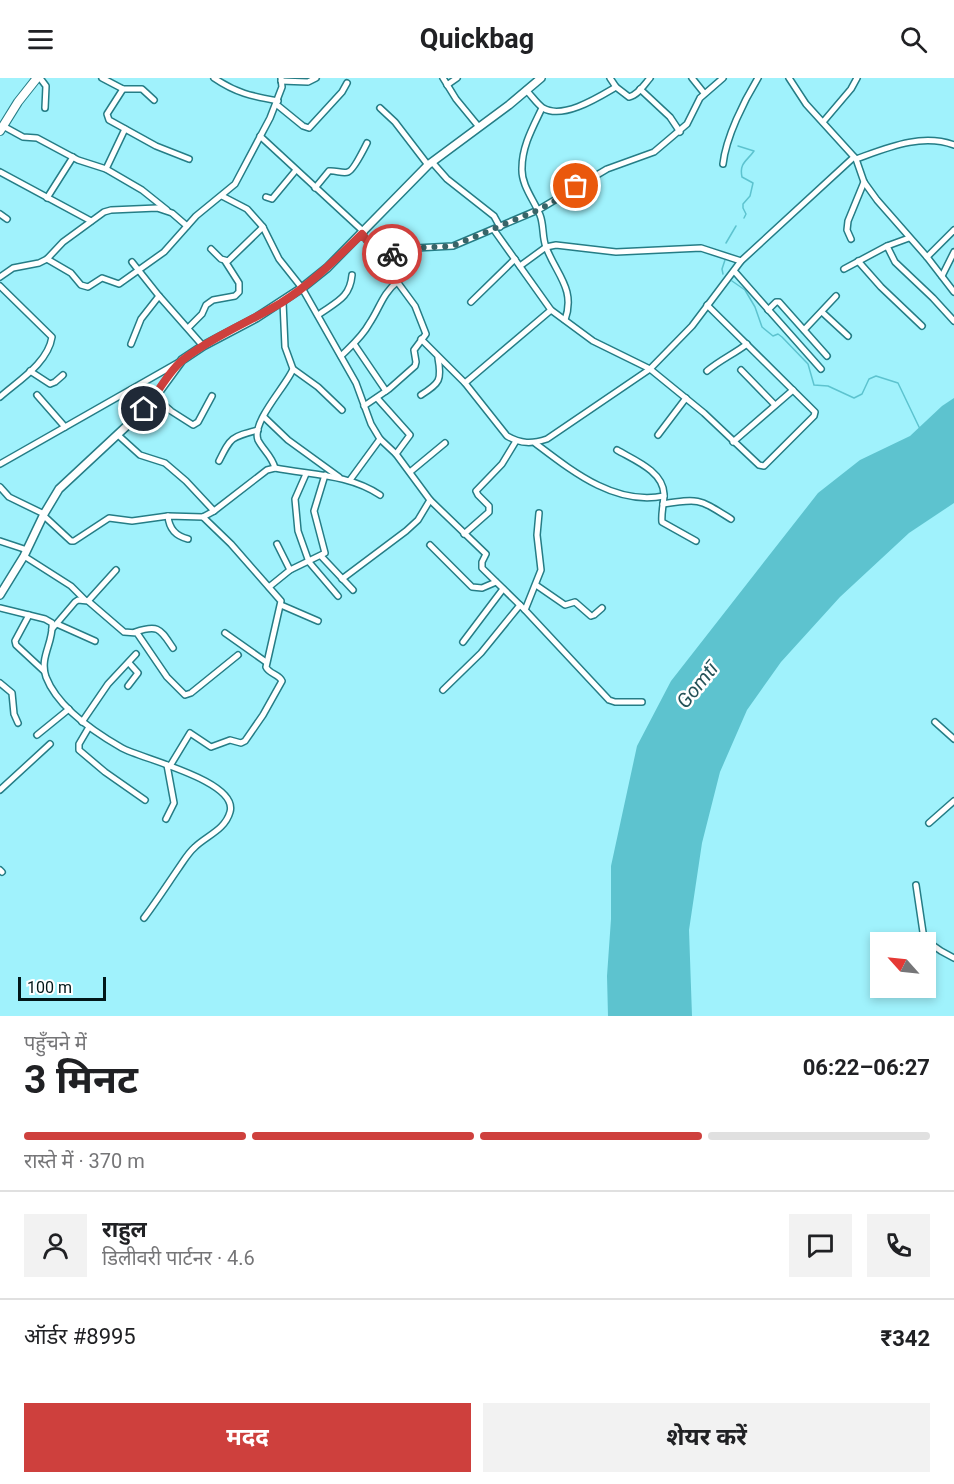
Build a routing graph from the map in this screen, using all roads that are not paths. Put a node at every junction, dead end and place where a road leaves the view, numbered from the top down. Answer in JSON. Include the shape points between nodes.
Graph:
{"nodes":[{"id":1,"x":39,"y":78,"type":"edge"},
{"id":2,"x":102,"y":78,"type":"edge"},
{"id":3,"x":214,"y":78,"type":"edge"},
{"id":4,"x":316,"y":78,"type":"edge"},
{"id":5,"x":443,"y":78,"type":"edge"},
{"id":6,"x":457,"y":78,"type":"edge"},
{"id":7,"x":541,"y":78,"type":"edge"},
{"id":8,"x":610,"y":78,"type":"edge"},
{"id":9,"x":650,"y":78,"type":"edge"},
{"id":10,"x":692,"y":78,"type":"edge"},
{"id":11,"x":723,"y":78,"type":"edge"},
{"id":12,"x":758,"y":78,"type":"edge"},
{"id":13,"x":789,"y":78,"type":"edge"},
{"id":14,"x":857,"y":78,"type":"edge"},
{"id":15,"x":281,"y":80,"type":"edge"},
{"id":16,"x":347,"y":83,"type":"dead end"},
{"id":17,"x":447,"y":85,"type":"junction"},
{"id":18,"x":616,"y":87,"type":"junction"},
{"id":19,"x":123,"y":89,"type":"junction"},
{"id":20,"x":640,"y":89,"type":"junction"},
{"id":21,"x":526,"y":90,"type":"junction"},
{"id":22,"x":704,"y":93,"type":"junction"},
{"id":23,"x":154,"y":100,"type":"dead end"},
{"id":24,"x":277,"y":102,"type":"junction"},
{"id":25,"x":45,"y":108,"type":"dead end"},
{"id":26,"x":380,"y":108,"type":"dead end"},
{"id":27,"x":543,"y":108,"type":"junction"},
{"id":28,"x":823,"y":122,"type":"junction"},
{"id":29,"x":479,"y":127,"type":"junction"},
{"id":30,"x":1,"y":128,"type":"edge"},
{"id":31,"x":125,"y":129,"type":"junction"},
{"id":32,"x":680,"y":132,"type":"junction"},
{"id":33,"x":260,"y":136,"type":"junction"},
{"id":34,"x":367,"y":143,"type":"dead end"},
{"id":35,"x":954,"y":145,"type":"edge"},
{"id":36,"x":73,"y":157,"type":"junction"},
{"id":37,"x":855,"y":158,"type":"junction"},
{"id":38,"x":189,"y":159,"type":"dead end"},
{"id":39,"x":430,"y":164,"type":"junction"},
{"id":40,"x":723,"y":164,"type":"dead end"},
{"id":41,"x":106,"y":169,"type":"junction"},
{"id":42,"x":296,"y":170,"type":"junction"},
{"id":43,"x":0,"y":172,"type":"edge"},
{"id":44,"x":864,"y":182,"type":"junction"},
{"id":45,"x":315,"y":188,"type":"junction"},
{"id":46,"x":222,"y":196,"type":"junction"},
{"id":47,"x":266,"y":196,"type":"dead end"},
{"id":48,"x":47,"y":198,"type":"junction"},
{"id":49,"x":538,"y":210,"type":"junction"},
{"id":50,"x":168,"y":211,"type":"junction"},
{"id":51,"x":0,"y":214,"type":"edge"},
{"id":52,"x":7,"y":219,"type":"dead end"},
{"id":53,"x":91,"y":221,"type":"junction"},
{"id":54,"x":187,"y":226,"type":"junction"},
{"id":55,"x":263,"y":227,"type":"junction"},
{"id":56,"x":497,"y":228,"type":"junction"},
{"id":57,"x":954,"y":230,"type":"edge"},
{"id":58,"x":363,"y":233,"type":"junction"},
{"id":59,"x":909,"y":238,"type":"junction"},
{"id":60,"x":851,"y":239,"type":"dead end"},
{"id":61,"x":545,"y":244,"type":"junction"},
{"id":62,"x":887,"y":246,"type":"junction"},
{"id":63,"x":211,"y":249,"type":"dead end"},
{"id":64,"x":954,"y":252,"type":"edge"},
{"id":65,"x":927,"y":257,"type":"junction"},
{"id":66,"x":381,"y":258,"type":"junction"},
{"id":67,"x":47,"y":259,"type":"junction"},
{"id":68,"x":515,"y":259,"type":"junction"},
{"id":69,"x":225,"y":261,"type":"junction"},
{"id":70,"x":741,"y":261,"type":"junction"},
{"id":71,"x":858,"y":261,"type":"junction"},
{"id":72,"x":132,"y":262,"type":"dead end"},
{"id":73,"x":520,"y":266,"type":"junction"},
{"id":74,"x":844,"y":269,"type":"dead end"},
{"id":75,"x":139,"y":271,"type":"junction"},
{"id":76,"x":735,"y":272,"type":"junction"},
{"id":77,"x":352,"y":275,"type":"dead end"},
{"id":78,"x":942,"y":276,"type":"junction"},
{"id":79,"x":0,"y":277,"type":"edge"},
{"id":80,"x":398,"y":281,"type":"junction"},
{"id":81,"x":0,"y":286,"type":"edge"},
{"id":82,"x":302,"y":288,"type":"junction"},
{"id":83,"x":954,"y":292,"type":"edge"},
{"id":84,"x":159,"y":296,"type":"junction"},
{"id":85,"x":836,"y":296,"type":"dead end"},
{"id":86,"x":283,"y":302,"type":"junction"},
{"id":87,"x":471,"y":302,"type":"dead end"},
{"id":88,"x":707,"y":306,"type":"junction"},
{"id":89,"x":551,"y":310,"type":"junction"},
{"id":90,"x":768,"y":310,"type":"junction"},
{"id":91,"x":822,"y":312,"type":"junction"},
{"id":92,"x":318,"y":315,"type":"junction"},
{"id":93,"x":565,"y":320,"type":"junction"},
{"id":94,"x":954,"y":321,"type":"edge"},
{"id":95,"x":922,"y":326,"type":"dead end"},
{"id":96,"x":188,"y":328,"type":"junction"},
{"id":97,"x":804,"y":330,"type":"junction"},
{"id":98,"x":848,"y":336,"type":"dead end"},
{"id":99,"x":422,"y":339,"type":"junction"},
{"id":100,"x":131,"y":344,"type":"dead end"},
{"id":101,"x":354,"y":344,"type":"junction"},
{"id":102,"x":747,"y":344,"type":"junction"},
{"id":103,"x":203,"y":346,"type":"junction"},
{"id":104,"x":341,"y":356,"type":"junction"},
{"id":105,"x":438,"y":356,"type":"junction"},
{"id":106,"x":827,"y":356,"type":"dead end"},
{"id":107,"x":182,"y":360,"type":"junction"},
{"id":108,"x":293,"y":369,"type":"junction"},
{"id":109,"x":650,"y":369,"type":"junction"},
{"id":110,"x":821,"y":369,"type":"dead end"},
{"id":111,"x":741,"y":370,"type":"dead end"},
{"id":112,"x":30,"y":371,"type":"junction"},
{"id":113,"x":707,"y":371,"type":"dead end"},
{"id":114,"x":63,"y":375,"type":"dead end"},
{"id":115,"x":465,"y":383,"type":"junction"},
{"id":116,"x":793,"y":390,"type":"junction"},
{"id":117,"x":386,"y":391,"type":"junction"},
{"id":118,"x":37,"y":394,"type":"dead end"},
{"id":119,"x":421,"y":395,"type":"dead end"},
{"id":120,"x":212,"y":396,"type":"dead end"},
{"id":121,"x":155,"y":397,"type":"junction"},
{"id":122,"x":0,"y":398,"type":"edge"},
{"id":123,"x":377,"y":398,"type":"junction"},
{"id":124,"x":686,"y":398,"type":"junction"},
{"id":125,"x":775,"y":405,"type":"junction"},
{"id":126,"x":364,"y":406,"type":"junction"},
{"id":127,"x":342,"y":410,"type":"dead end"},
{"id":128,"x":264,"y":417,"type":"junction"},
{"id":129,"x":65,"y":427,"type":"junction"},
{"id":130,"x":258,"y":430,"type":"junction"},
{"id":131,"x":118,"y":435,"type":"junction"},
{"id":132,"x":658,"y":435,"type":"dead end"},
{"id":133,"x":380,"y":439,"type":"junction"},
{"id":134,"x":516,"y":441,"type":"junction"},
{"id":135,"x":733,"y":442,"type":"junction"},
{"id":136,"x":445,"y":443,"type":"dead end"},
{"id":137,"x":534,"y":443,"type":"junction"},
{"id":138,"x":617,"y":450,"type":"dead end"},
{"id":139,"x":396,"y":454,"type":"junction"},
{"id":140,"x":219,"y":461,"type":"dead end"},
{"id":141,"x":0,"y":464,"type":"edge"},
{"id":142,"x":275,"y":468,"type":"junction"},
{"id":143,"x":410,"y":472,"type":"junction"},
{"id":144,"x":306,"y":474,"type":"junction"},
{"id":145,"x":325,"y":476,"type":"junction"},
{"id":146,"x":340,"y":478,"type":"junction"},
{"id":147,"x":350,"y":480,"type":"junction"},
{"id":148,"x":1,"y":490,"type":"edge"},
{"id":149,"x":380,"y":495,"type":"dead end"},
{"id":150,"x":664,"y":496,"type":"junction"},
{"id":151,"x":430,"y":500,"type":"junction"},
{"id":152,"x":663,"y":504,"type":"junction"},
{"id":153,"x":214,"y":511,"type":"junction"},
{"id":154,"x":539,"y":513,"type":"dead end"},
{"id":155,"x":44,"y":515,"type":"junction"},
{"id":156,"x":168,"y":516,"type":"junction"},
{"id":157,"x":203,"y":517,"type":"junction"},
{"id":158,"x":731,"y":519,"type":"dead end"},
{"id":159,"x":464,"y":534,"type":"junction"},
{"id":160,"x":188,"y":539,"type":"dead end"},
{"id":161,"x":0,"y":541,"type":"edge"},
{"id":162,"x":696,"y":541,"type":"dead end"},
{"id":163,"x":277,"y":544,"type":"dead end"},
{"id":164,"x":430,"y":544,"type":"dead end"},
{"id":165,"x":26,"y":553,"type":"junction"},
{"id":166,"x":321,"y":556,"type":"junction"},
{"id":167,"x":309,"y":562,"type":"junction"},
{"id":168,"x":116,"y":570,"type":"dead end"},
{"id":169,"x":290,"y":570,"type":"junction"},
{"id":170,"x":342,"y":579,"type":"junction"},
{"id":171,"x":3,"y":582,"type":"edge"},
{"id":172,"x":496,"y":582,"type":"junction"},
{"id":173,"x":536,"y":585,"type":"junction"},
{"id":174,"x":269,"y":587,"type":"junction"},
{"id":175,"x":503,"y":589,"type":"junction"},
{"id":176,"x":353,"y":590,"type":"dead end"},
{"id":177,"x":0,"y":594,"type":"edge"},
{"id":178,"x":338,"y":596,"type":"dead end"},
{"id":179,"x":86,"y":601,"type":"junction"},
{"id":180,"x":281,"y":605,"type":"junction"},
{"id":181,"x":520,"y":605,"type":"junction"},
{"id":182,"x":0,"y":608,"type":"edge"},
{"id":183,"x":602,"y":608,"type":"dead end"},
{"id":184,"x":525,"y":610,"type":"junction"},
{"id":185,"x":29,"y":615,"type":"junction"},
{"id":186,"x":318,"y":621,"type":"dead end"},
{"id":187,"x":54,"y":627,"type":"junction"},
{"id":188,"x":135,"y":632,"type":"junction"},
{"id":189,"x":225,"y":633,"type":"dead end"},
{"id":190,"x":95,"y":641,"type":"dead end"},
{"id":191,"x":462,"y":642,"type":"dead end"},
{"id":192,"x":172,"y":648,"type":"dead end"},
{"id":193,"x":136,"y":654,"type":"dead end"},
{"id":194,"x":238,"y":655,"type":"dead end"},
{"id":195,"x":266,"y":662,"type":"junction"},
{"id":196,"x":129,"y":663,"type":"junction"},
{"id":197,"x":45,"y":671,"type":"junction"},
{"id":198,"x":0,"y":683,"type":"edge"},
{"id":199,"x":128,"y":686,"type":"dead end"},
{"id":200,"x":443,"y":690,"type":"dead end"},
{"id":201,"x":642,"y":702,"type":"dead end"},
{"id":202,"x":69,"y":709,"type":"junction"},
{"id":203,"x":82,"y":722,"type":"junction"},
{"id":204,"x":935,"y":722,"type":"dead end"},
{"id":205,"x":18,"y":723,"type":"dead end"},
{"id":206,"x":89,"y":727,"type":"junction"},
{"id":207,"x":37,"y":735,"type":"dead end"},
{"id":208,"x":954,"y":740,"type":"edge"},
{"id":209,"x":50,"y":744,"type":"dead end"},
{"id":210,"x":169,"y":765,"type":"junction"},
{"id":211,"x":0,"y":790,"type":"edge"},
{"id":212,"x":145,"y":800,"type":"dead end"},
{"id":213,"x":954,"y":801,"type":"edge"},
{"id":214,"x":165,"y":819,"type":"dead end"},
{"id":215,"x":929,"y":823,"type":"dead end"},
{"id":216,"x":916,"y":885,"type":"dead end"},
{"id":217,"x":144,"y":918,"type":"dead end"},
{"id":218,"x":954,"y":957,"type":"edge"}],
"edges":[{"from":1,"to":25,"type":"street","via":[[46,86]]},
{"from":1,"to":30,"type":"main road"},
{"from":2,"to":19,"type":"street"},
{"from":3,"to":24,"type":"street","via":[[232,90]]},
{"from":4,"to":15,"type":"street","via":[[308,82]]},
{"from":5,"to":17,"type":"street"},
{"from":6,"to":17,"type":"street"},
{"from":7,"to":21,"type":"street"},
{"from":8,"to":18,"type":"street"},
{"from":9,"to":20,"type":"street"},
{"from":10,"to":22,"type":"street"},
{"from":11,"to":22,"type":"street"},
{"from":12,"to":40,"type":"street","via":[[727,144]]},
{"from":13,"to":28,"type":"street"},
{"from":14,"to":28,"type":"street"},
{"from":15,"to":24,"type":"street"},
{"from":16,"to":24,"type":"street","via":[[309,128]]},
{"from":17,"to":29,"type":"street"},
{"from":18,"to":20,"type":"street","via":[[629,97]]},
{"from":18,"to":27,"type":"street","via":[[568,110]]},
{"from":19,"to":23,"type":"street","via":[[142,89]]},
{"from":19,"to":31,"type":"street","via":[[106,117]]},
{"from":20,"to":32,"type":"street"},
{"from":21,"to":27,"type":"street"},
{"from":21,"to":29,"type":"street"},
{"from":22,"to":32,"type":"street"},
{"from":24,"to":33,"type":"street"},
{"from":26,"to":39,"type":"street"},
{"from":27,"to":49,"type":"street","via":[[529,134],[522,168],[523,181]]},
{"from":28,"to":37,"type":"street"},
{"from":29,"to":39,"type":"street"},
{"from":30,"to":36,"type":"street","via":[[37,138]]},
{"from":31,"to":38,"type":"street"},
{"from":31,"to":41,"type":"street"},
{"from":32,"to":49,"type":"street","via":[[654,152],[607,169]]},
{"from":33,"to":42,"type":"street"},
{"from":33,"to":46,"type":"street","via":[[235,184]]},
{"from":34,"to":45,"type":"street","via":[[351,171],[329,171]]},
{"from":35,"to":37,"type":"street","via":[[927,140]]},
{"from":36,"to":41,"type":"street"},
{"from":36,"to":48,"type":"street"},
{"from":37,"to":44,"type":"street"},
{"from":37,"to":70,"type":"street"},
{"from":39,"to":56,"type":"street","via":[[494,216]]},
{"from":39,"to":58,"type":"street"},
{"from":41,"to":50,"type":"street"},
{"from":42,"to":45,"type":"street"},
{"from":42,"to":47,"type":"street","via":[[272,199]]},
{"from":43,"to":48,"type":"street"},
{"from":44,"to":59,"type":"street"},
{"from":44,"to":60,"type":"street","via":[[848,221]]},
{"from":45,"to":58,"type":"street"},
{"from":46,"to":54,"type":"street"},
{"from":46,"to":55,"type":"street","via":[[248,209]]},
{"from":48,"to":53,"type":"street"},
{"from":49,"to":56,"type":"street"},
{"from":49,"to":61,"type":"street"},
{"from":50,"to":53,"type":"street","via":[[111,210]]},
{"from":50,"to":54,"type":"street"},
{"from":51,"to":52,"type":"street"},
{"from":53,"to":67,"type":"street"},
{"from":54,"to":75,"type":"street","via":[[164,252]]},
{"from":55,"to":69,"type":"street","via":[[233,258]]},
{"from":55,"to":82,"type":"street","via":[[279,259]]},
{"from":56,"to":66,"type":"street","via":[[453,246],[416,248]]},
{"from":56,"to":68,"type":"street"},
{"from":57,"to":65,"type":"street"},
{"from":58,"to":66,"type":"street"},
{"from":58,"to":82,"type":"street"},
{"from":59,"to":62,"type":"street"},
{"from":59,"to":65,"type":"street"},
{"from":61,"to":70,"type":"street","via":[[616,252],[701,248]]},
{"from":61,"to":73,"type":"street"},
{"from":61,"to":93,"type":"street","via":[[570,303]]},
{"from":62,"to":71,"type":"street"},
{"from":62,"to":94,"type":"street","via":[[895,262]]},
{"from":63,"to":69,"type":"street"},
{"from":64,"to":78,"type":"street"},
{"from":65,"to":78,"type":"street"},
{"from":66,"to":80,"type":"street"},
{"from":67,"to":75,"type":"street","via":[[85,287],[102,278],[119,284]]},
{"from":67,"to":79,"type":"street","via":[[13,268]]},
{"from":68,"to":73,"type":"street"},
{"from":68,"to":87,"type":"street"},
{"from":69,"to":96,"type":"street","via":[[239,283],[239,292],[206,304]]},
{"from":70,"to":76,"type":"street"},
{"from":71,"to":74,"type":"street"},
{"from":71,"to":95,"type":"street"},
{"from":72,"to":75,"type":"street"},
{"from":73,"to":89,"type":"street"},
{"from":75,"to":84,"type":"street"},
{"from":76,"to":88,"type":"street"},
{"from":76,"to":90,"type":"street"},
{"from":77,"to":92,"type":"street","via":[[348,293]]},
{"from":78,"to":83,"type":"street"},
{"from":80,"to":99,"type":"street","via":[[422,321],[426,334]]},
{"from":80,"to":101,"type":"street","via":[[385,292],[369,326]]},
{"from":81,"to":112,"type":"street","via":[[52,337],[49,349]]},
{"from":82,"to":86,"type":"street"},
{"from":82,"to":92,"type":"street"},
{"from":84,"to":96,"type":"street"},
{"from":84,"to":100,"type":"street","via":[[141,319]]},
{"from":85,"to":91,"type":"street"},
{"from":86,"to":103,"type":"street"},
{"from":86,"to":108,"type":"street","via":[[285,347]]},
{"from":88,"to":102,"type":"street"},
{"from":88,"to":109,"type":"street"},
{"from":89,"to":93,"type":"street"},
{"from":89,"to":115,"type":"street"},
{"from":90,"to":97,"type":"street","via":[[779,302]]},
{"from":90,"to":110,"type":"street"},
{"from":91,"to":97,"type":"street"},
{"from":91,"to":98,"type":"street"},
{"from":92,"to":104,"type":"street"},
{"from":93,"to":109,"type":"street","via":[[593,341]]},
{"from":96,"to":103,"type":"street"},
{"from":97,"to":106,"type":"street"},
{"from":99,"to":105,"type":"street"},
{"from":99,"to":117,"type":"street","via":[[414,350],[415,366]]},
{"from":101,"to":104,"type":"street"},
{"from":101,"to":117,"type":"street"},
{"from":102,"to":113,"type":"street"},
{"from":102,"to":116,"type":"street"},
{"from":103,"to":107,"type":"street"},
{"from":104,"to":126,"type":"street"},
{"from":105,"to":115,"type":"street"},
{"from":105,"to":119,"type":"street","via":[[439,381]]},
{"from":107,"to":121,"type":"street"},
{"from":107,"to":129,"type":"street"},
{"from":108,"to":127,"type":"street"},
{"from":108,"to":128,"type":"street"},
{"from":109,"to":124,"type":"street"},
{"from":109,"to":137,"type":"street","via":[[547,439]]},
{"from":111,"to":125,"type":"street"},
{"from":112,"to":114,"type":"street","via":[[50,384]]},
{"from":112,"to":122,"type":"street"},
{"from":115,"to":134,"type":"street","via":[[499,428]]},
{"from":116,"to":125,"type":"street"},
{"from":116,"to":135,"type":"street","via":[[815,414],[767,464],[759,465]]},
{"from":117,"to":123,"type":"street"},
{"from":118,"to":129,"type":"street"},
{"from":120,"to":121,"type":"street","via":[[193,425]]},
{"from":121,"to":131,"type":"street"},
{"from":123,"to":126,"type":"street"},
{"from":123,"to":139,"type":"street","via":[[410,435]]},
{"from":124,"to":132,"type":"street"},
{"from":124,"to":135,"type":"street"},
{"from":125,"to":135,"type":"street"},
{"from":126,"to":133,"type":"street"},
{"from":128,"to":130,"type":"street"},
{"from":128,"to":146,"type":"street"},
{"from":129,"to":141,"type":"street"},
{"from":130,"to":140,"type":"street","via":[[230,440]]},
{"from":130,"to":142,"type":"street","via":[[258,440],[272,456]]},
{"from":131,"to":153,"type":"street","via":[[140,455],[165,463]]},
{"from":131,"to":155,"type":"street","via":[[59,489]]},
{"from":133,"to":139,"type":"street"},
{"from":133,"to":147,"type":"street"},
{"from":134,"to":137,"type":"street"},
{"from":134,"to":159,"type":"street","via":[[502,464],[476,491],[489,506],[489,512]]},
{"from":136,"to":143,"type":"street"},
{"from":137,"to":150,"type":"street","via":[[615,493],[646,499]]},
{"from":138,"to":150,"type":"street","via":[[660,479]]},
{"from":139,"to":143,"type":"street"},
{"from":142,"to":144,"type":"street"},
{"from":142,"to":153,"type":"street"},
{"from":143,"to":151,"type":"street"},
{"from":144,"to":145,"type":"street"},
{"from":144,"to":167,"type":"street","via":[[295,506],[298,531]]},
{"from":145,"to":146,"type":"street"},
{"from":145,"to":166,"type":"street","via":[[314,511],[325,552]]},
{"from":146,"to":147,"type":"street"},
{"from":147,"to":149,"type":"street"},
{"from":148,"to":155,"type":"street"},
{"from":150,"to":152,"type":"street"},
{"from":151,"to":159,"type":"street"},
{"from":151,"to":170,"type":"street","via":[[406,531]]},
{"from":152,"to":158,"type":"street","via":[[702,501]]},
{"from":152,"to":162,"type":"street","via":[[662,522]]},
{"from":153,"to":157,"type":"street"},
{"from":154,"to":173,"type":"street","via":[[541,570]]},
{"from":155,"to":156,"type":"street","via":[[71,541],[109,518],[132,521]]},
{"from":155,"to":165,"type":"street"},
{"from":156,"to":157,"type":"street"},
{"from":156,"to":160,"type":"street","via":[[177,535]]},
{"from":157,"to":174,"type":"street"},
{"from":159,"to":172,"type":"street","via":[[486,554],[481,566]]},
{"from":161,"to":165,"type":"street"},
{"from":163,"to":169,"type":"street"},
{"from":164,"to":172,"type":"street","via":[[472,586],[482,588]]},
{"from":165,"to":171,"type":"street"},
{"from":165,"to":179,"type":"street"},
{"from":166,"to":167,"type":"street"},
{"from":166,"to":170,"type":"street"},
{"from":167,"to":169,"type":"street"},
{"from":167,"to":178,"type":"street"},
{"from":168,"to":179,"type":"street"},
{"from":169,"to":174,"type":"street"},
{"from":170,"to":176,"type":"street"},
{"from":171,"to":177,"type":"street"},
{"from":172,"to":175,"type":"street"},
{"from":173,"to":183,"type":"street","via":[[565,605],[575,602],[591,616]]},
{"from":173,"to":184,"type":"street"},
{"from":174,"to":180,"type":"street"},
{"from":175,"to":181,"type":"street"},
{"from":175,"to":191,"type":"street"},
{"from":179,"to":187,"type":"street","via":[[75,602]]},
{"from":179,"to":188,"type":"street","via":[[124,632]]},
{"from":180,"to":186,"type":"street"},
{"from":180,"to":195,"type":"street"},
{"from":181,"to":184,"type":"street"},
{"from":181,"to":200,"type":"street","via":[[481,653]]},
{"from":182,"to":185,"type":"street"},
{"from":184,"to":201,"type":"street","via":[[609,700]]},
{"from":185,"to":187,"type":"street","via":[[50,621]]},
{"from":185,"to":197,"type":"street","via":[[16,645]]},
{"from":187,"to":190,"type":"street"},
{"from":187,"to":197,"type":"street","via":[[44,660]]},
{"from":188,"to":192,"type":"street","via":[[156,628]]},
{"from":188,"to":194,"type":"street","via":[[185,695]]},
{"from":189,"to":195,"type":"street"},
{"from":193,"to":196,"type":"street"},
{"from":195,"to":210,"type":"street","via":[[268,671],[282,681],[245,741],[230,740],[211,747],[189,732]]},
{"from":196,"to":199,"type":"street","via":[[138,673]]},
{"from":196,"to":203,"type":"street","via":[[108,684]]},
{"from":197,"to":202,"type":"street"},
{"from":198,"to":205,"type":"street","via":[[12,693]]},
{"from":202,"to":203,"type":"street"},
{"from":202,"to":207,"type":"street"},
{"from":203,"to":206,"type":"street"},
{"from":204,"to":208,"type":"street"},
{"from":206,"to":210,"type":"street","via":[[132,753]]},
{"from":206,"to":212,"type":"street","via":[[79,750]]},
{"from":209,"to":211,"type":"street"},
{"from":210,"to":214,"type":"street","via":[[174,803]]},
{"from":210,"to":217,"type":"street","via":[[214,786],[228,800],[231,811],[219,829],[192,849]]},
{"from":213,"to":215,"type":"street"},
{"from":216,"to":218,"type":"street","via":[[924,939]]}]}
